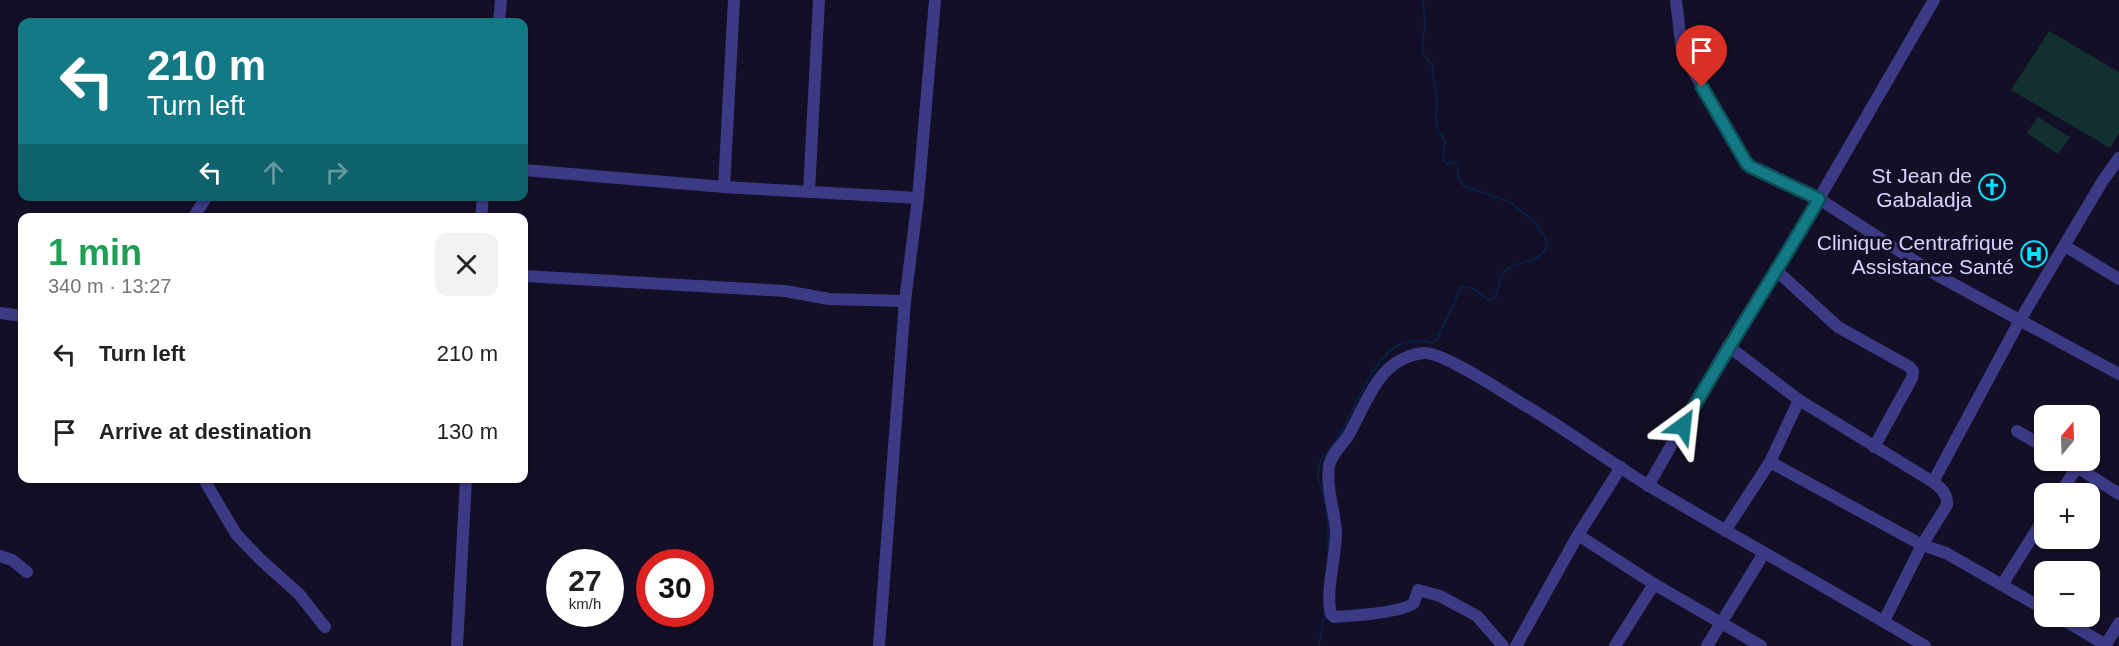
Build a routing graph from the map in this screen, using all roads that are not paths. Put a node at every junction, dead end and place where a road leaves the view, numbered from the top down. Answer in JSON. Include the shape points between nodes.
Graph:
{"nodes":[{"id":1,"x":501,"y":0,"type":"edge"},
{"id":2,"x":734,"y":0,"type":"edge"},
{"id":3,"x":819,"y":0,"type":"edge"},
{"id":4,"x":935,"y":0,"type":"edge"},
{"id":5,"x":1676,"y":0,"type":"edge"},
{"id":6,"x":1934,"y":0,"type":"edge"},
{"id":7,"x":499,"y":18,"type":"edge"},
{"id":8,"x":2119,"y":158,"type":"edge"},
{"id":9,"x":528,"y":170,"type":"edge"},
{"id":10,"x":724,"y":187,"type":"junction"},
{"id":11,"x":809,"y":192,"type":"junction"},
{"id":12,"x":918,"y":198,"type":"junction"},
{"id":13,"x":1819,"y":199,"type":"junction"},
{"id":14,"x":2065,"y":246,"type":"junction"},
{"id":15,"x":1777,"y":272,"type":"junction"},
{"id":16,"x":528,"y":276,"type":"edge"},
{"id":17,"x":2119,"y":279,"type":"edge"},
{"id":18,"x":905,"y":301,"type":"junction"},
{"id":19,"x":0,"y":313,"type":"edge"},
{"id":20,"x":18,"y":315,"type":"edge"},
{"id":21,"x":2020,"y":320,"type":"junction"},
{"id":22,"x":1728,"y":346,"type":"junction"},
{"id":23,"x":2119,"y":374,"type":"edge"},
{"id":24,"x":1799,"y":400,"type":"junction"},
{"id":25,"x":2017,"y":431,"type":"dead end"},
{"id":26,"x":2034,"y":441,"type":"edge"},
{"id":27,"x":1874,"y":447,"type":"junction"},
{"id":28,"x":1770,"y":462,"type":"junction"},
{"id":29,"x":1621,"y":467,"type":"junction"},
{"id":30,"x":2083,"y":471,"type":"edge"},
{"id":31,"x":1933,"y":482,"type":"junction"},
{"id":32,"x":206,"y":483,"type":"edge"},
{"id":33,"x":466,"y":483,"type":"edge"},
{"id":34,"x":1648,"y":486,"type":"junction"},
{"id":35,"x":2119,"y":494,"type":"edge"},
{"id":36,"x":1725,"y":531,"type":"junction"},
{"id":37,"x":2034,"y":534,"type":"edge"},
{"id":38,"x":1578,"y":535,"type":"junction"},
{"id":39,"x":1922,"y":545,"type":"junction"},
{"id":40,"x":1764,"y":553,"type":"junction"},
{"id":41,"x":0,"y":556,"type":"edge"},
{"id":42,"x":27,"y":572,"type":"dead end"},
{"id":43,"x":1654,"y":584,"type":"junction"},
{"id":44,"x":2002,"y":585,"type":"junction"},
{"id":45,"x":2034,"y":603,"type":"edge"},
{"id":46,"x":1884,"y":621,"type":"junction"},
{"id":47,"x":1721,"y":622,"type":"junction"},
{"id":48,"x":2119,"y":623,"type":"edge"},
{"id":49,"x":325,"y":627,"type":"dead end"},
{"id":50,"x":2076,"y":627,"type":"edge"},
{"id":51,"x":2106,"y":645,"type":"edge"},
{"id":52,"x":457,"y":646,"type":"edge"},
{"id":53,"x":879,"y":646,"type":"edge"},
{"id":54,"x":1503,"y":646,"type":"edge"},
{"id":55,"x":1516,"y":646,"type":"edge"},
{"id":56,"x":1615,"y":646,"type":"edge"},
{"id":57,"x":1707,"y":646,"type":"edge"},
{"id":58,"x":1761,"y":646,"type":"edge"},
{"id":59,"x":1925,"y":646,"type":"edge"}],
"edges":[{"from":1,"to":7,"type":"street"},
{"from":2,"to":10,"type":"street"},
{"from":3,"to":11,"type":"street"},
{"from":4,"to":12,"type":"street"},
{"from":5,"to":13,"type":"street","via":[[1682,51],[1743,159],[1751,167]]},
{"from":6,"to":13,"type":"street"},
{"from":8,"to":14,"type":"street"},
{"from":9,"to":10,"type":"street"},
{"from":10,"to":11,"type":"street"},
{"from":11,"to":12,"type":"street"},
{"from":12,"to":18,"type":"street"},
{"from":13,"to":15,"type":"street"},
{"from":13,"to":21,"type":"street","via":[[1935,274]]},
{"from":14,"to":17,"type":"street"},
{"from":14,"to":21,"type":"street"},
{"from":15,"to":22,"type":"street"},
{"from":15,"to":27,"type":"street","via":[[1838,327],[1913,371]]},
{"from":16,"to":18,"type":"street"},
{"from":18,"to":53,"type":"street"},
{"from":19,"to":20,"type":"street"},
{"from":21,"to":23,"type":"street"},
{"from":21,"to":31,"type":"street"},
{"from":22,"to":24,"type":"street"},
{"from":22,"to":34,"type":"street"},
{"from":24,"to":27,"type":"street"},
{"from":24,"to":28,"type":"street"},
{"from":25,"to":26,"type":"street"},
{"from":27,"to":31,"type":"street"},
{"from":28,"to":36,"type":"street"},
{"from":28,"to":39,"type":"street"},
{"from":29,"to":34,"type":"street"},
{"from":29,"to":38,"type":"street"},
{"from":29,"to":54,"type":"street","via":[[1535,411],[1431,353],[1397,360],[1363,404],[1329,466],[1328,495],[1336,534],[1331,614],[1334,617],[1400,609],[1414,603],[1418,590],[1430,592],[1477,616]]},
{"from":30,"to":35,"type":"street"},
{"from":31,"to":39,"type":"street","via":[[1945,493],[1947,505]]},
{"from":32,"to":49,"type":"street","via":[[236,534],[299,594]]},
{"from":33,"to":52,"type":"street"},
{"from":34,"to":36,"type":"street"},
{"from":36,"to":40,"type":"street"},
{"from":37,"to":44,"type":"street"},
{"from":38,"to":43,"type":"street"},
{"from":38,"to":55,"type":"street"},
{"from":39,"to":44,"type":"street","via":[[1946,553]]},
{"from":39,"to":46,"type":"street"},
{"from":40,"to":46,"type":"street"},
{"from":40,"to":47,"type":"street"},
{"from":41,"to":42,"type":"street"},
{"from":43,"to":47,"type":"street"},
{"from":43,"to":56,"type":"street"},
{"from":44,"to":45,"type":"street"},
{"from":46,"to":59,"type":"street"},
{"from":47,"to":57,"type":"street"},
{"from":47,"to":58,"type":"street"},
{"from":48,"to":51,"type":"street"},
{"from":50,"to":51,"type":"street"}]}
